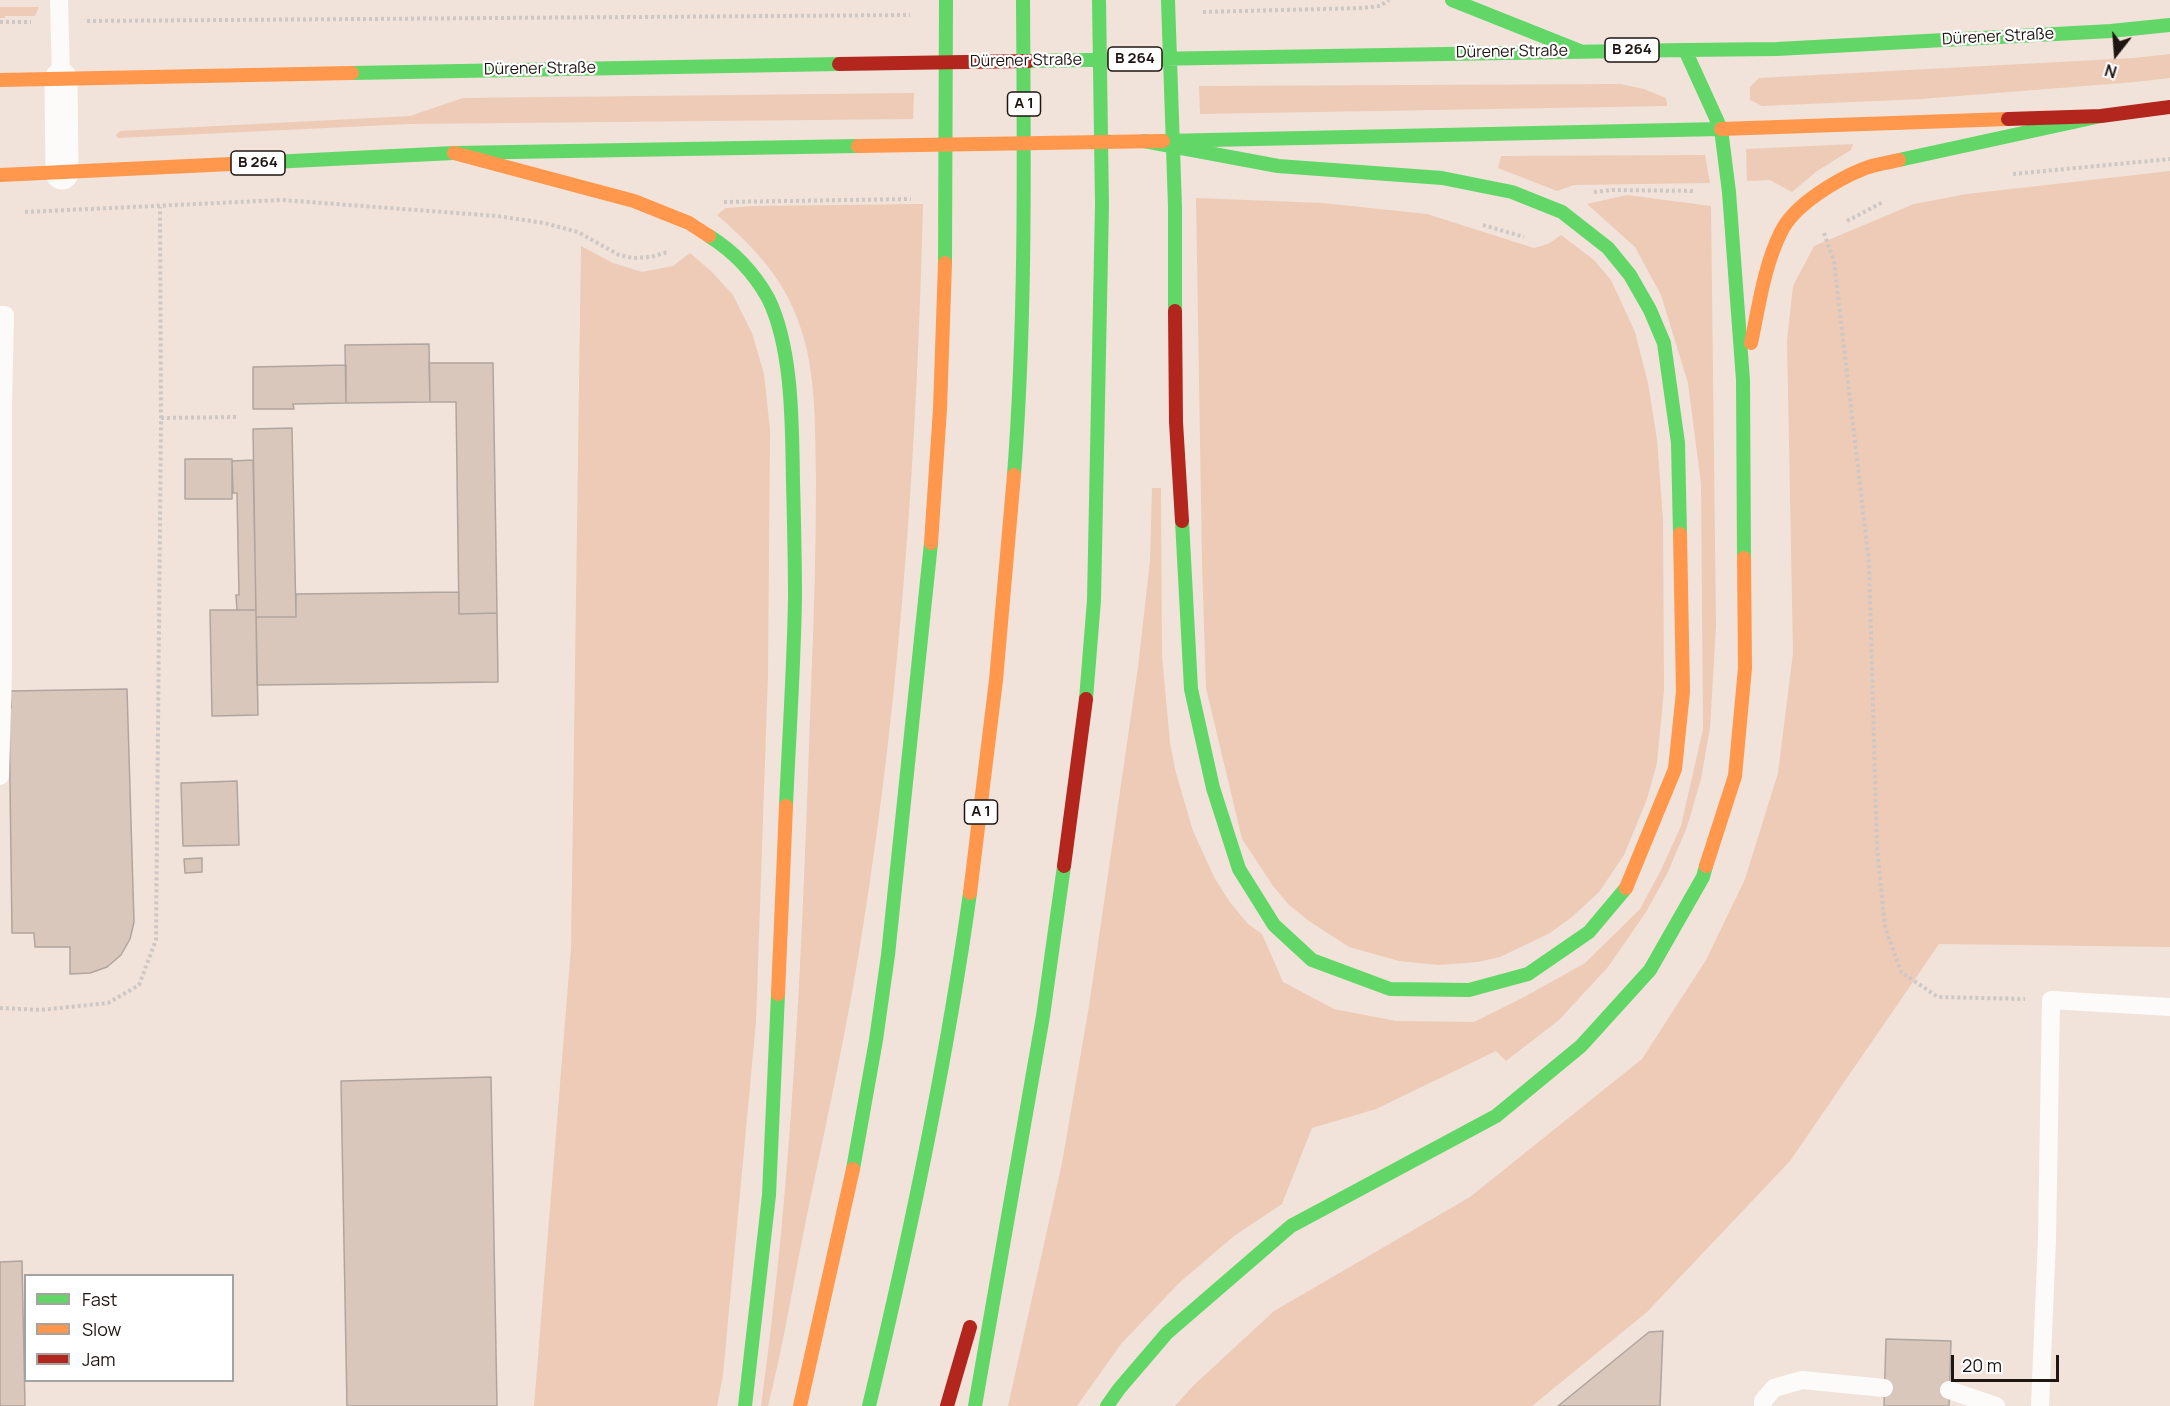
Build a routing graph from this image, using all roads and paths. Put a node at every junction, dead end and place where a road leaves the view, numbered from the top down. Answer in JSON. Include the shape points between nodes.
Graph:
{"nodes":[{"id":1,"x":59,"y":0,"type":"edge"},
{"id":2,"x":946,"y":0,"type":"edge"},
{"id":3,"x":1023,"y":0,"type":"edge"},
{"id":4,"x":1099,"y":0,"type":"edge"},
{"id":5,"x":1168,"y":0,"type":"edge"},
{"id":6,"x":1389,"y":0,"type":"edge"},
{"id":7,"x":1452,"y":0,"type":"edge"},
{"id":8,"x":1199,"y":12,"type":"dead end"},
{"id":9,"x":913,"y":15,"type":"dead end"},
{"id":10,"x":0,"y":22,"type":"edge"},
{"id":11,"x":61,"y":22,"type":"junction"},
{"id":12,"x":2170,"y":25,"type":"edge"},
{"id":13,"x":1685,"y":50,"type":"junction"},
{"id":14,"x":1580,"y":51,"type":"junction"},
{"id":15,"x":62,"y":79,"type":"junction"},
{"id":16,"x":0,"y":80,"type":"edge"},
{"id":17,"x":2170,"y":107,"type":"edge"},
{"id":18,"x":2101,"y":116,"type":"junction"},
{"id":19,"x":1721,"y":129,"type":"junction"},
{"id":20,"x":1144,"y":141,"type":"junction"},
{"id":21,"x":454,"y":153,"type":"junction"},
{"id":22,"x":62,"y":173,"type":"junction"},
{"id":23,"x":0,"y":175,"type":"edge"},
{"id":24,"x":160,"y":207,"type":"dead end"},
{"id":25,"x":1823,"y":230,"type":"dead end"},
{"id":26,"x":0,"y":315,"type":"edge"},
{"id":27,"x":1743,"y":380,"type":"junction"},
{"id":28,"x":2,"y":405,"type":"edge"},
{"id":29,"x":238,"y":417,"type":"dead end"},
{"id":30,"x":161,"y":418,"type":"junction"},
{"id":31,"x":0,"y":776,"type":"edge"},
{"id":32,"x":2051,"y":1000,"type":"junction"},
{"id":33,"x":2170,"y":1007,"type":"edge"},
{"id":34,"x":0,"y":1008,"type":"edge"},
{"id":35,"x":1014,"y":1177,"type":"junction"},
{"id":36,"x":981,"y":1292,"type":"dead end"},
{"id":37,"x":974,"y":1314,"type":"dead end"},
{"id":38,"x":1884,"y":1388,"type":"dead end"},
{"id":39,"x":1949,"y":1390,"type":"dead end"},
{"id":40,"x":745,"y":1406,"type":"edge"},
{"id":41,"x":800,"y":1406,"type":"edge"},
{"id":42,"x":869,"y":1406,"type":"edge"},
{"id":43,"x":947,"y":1406,"type":"edge"},
{"id":44,"x":975,"y":1406,"type":"edge"},
{"id":45,"x":1107,"y":1406,"type":"edge"},
{"id":46,"x":1763,"y":1406,"type":"edge"},
{"id":47,"x":1996,"y":1406,"type":"edge"},
{"id":48,"x":2040,"y":1406,"type":"edge"}],
"edges":[{"from":1,"to":11,"type":"lane"},
{"from":2,"to":41,"type":"main road","via":[[942,366],[922,639],[884,986],[865,1106]]},
{"from":3,"to":42,"type":"main road","number":"A 1","via":[[1024,208],[1018,433],[1002,625],[981,816],[953,1009],[930,1138]]},
{"from":4,"to":35,"type":"main road","via":[[1102,205],[1094,600],[1083,730],[1043,1016]]},
{"from":5,"to":20,"type":"main road","via":[[1175,207],[1176,422],[1191,689],[1214,788],[1239,869],[1274,925],[1312,960],[1380,986],[1469,990],[1528,974],[1589,932],[1628,886],[1675,769],[1683,692],[1678,443],[1664,343],[1650,310],[1630,275],[1608,248],[1562,212],[1512,192],[1442,178],[1278,166]]},
{"from":6,"to":8,"type":"path","via":[[1380,6],[1362,8]]},
{"from":7,"to":14,"type":"main road"},
{"from":9,"to":11,"type":"path"},
{"from":10,"to":11,"type":"path"},
{"from":11,"to":15,"type":"lane"},
{"from":12,"to":13,"type":"main road","name":"Dürener Straße","via":[[1777,49]]},
{"from":13,"to":14,"type":"main road","name":"Dürener Straße","number":"B 264"},
{"from":13,"to":19,"type":"main road"},
{"from":14,"to":15,"type":"main road","name":"Dürener Straße","number":"B 264"},
{"from":15,"to":16,"type":"main road","name":"Dürener Straße","number":"B 264"},
{"from":15,"to":22,"type":"street"},
{"from":17,"to":18,"type":"main road"},
{"from":18,"to":19,"type":"main road"},
{"from":18,"to":27,"type":"main road","via":[[1863,168],[1797,210],[1781,231],[1768,265]]},
{"from":19,"to":20,"type":"main road","number":"B 264"},
{"from":19,"to":27,"type":"main road"},
{"from":20,"to":21,"type":"main road","number":"B 264"},
{"from":21,"to":22,"type":"main road","number":"B 264"},
{"from":21,"to":40,"type":"main road","via":[[634,201],[689,223],[722,244],[753,275],[778,325],[788,369],[792,415],[795,597],[769,1195]]},
{"from":22,"to":23,"type":"main road","number":"B 264"},
{"from":24,"to":30,"type":"path"},
{"from":25,"to":32,"type":"path","via":[[1834,261],[1869,562],[1877,848],[1885,927],[1901,972],[1938,997]]},
{"from":26,"to":28,"type":"lane","via":[[4,315]]},
{"from":27,"to":45,"type":"main road","via":[[1745,668],[1735,776],[1704,877],[1650,970],[1581,1046],[1496,1116],[1291,1226],[1167,1333]]},
{"from":28,"to":31,"type":"lane"},
{"from":29,"to":30,"type":"path"},
{"from":30,"to":34,"type":"path","via":[[156,940],[139,985],[108,1003],[40,1010]]},
{"from":32,"to":33,"type":"lane"},
{"from":32,"to":48,"type":"lane"},
{"from":35,"to":36,"type":"main road"},
{"from":35,"to":44,"type":"main road"},
{"from":37,"to":43,"type":"main road"},
{"from":38,"to":46,"type":"lane","via":[[1802,1380],[1774,1388]]},
{"from":39,"to":47,"type":"lane"}]}
